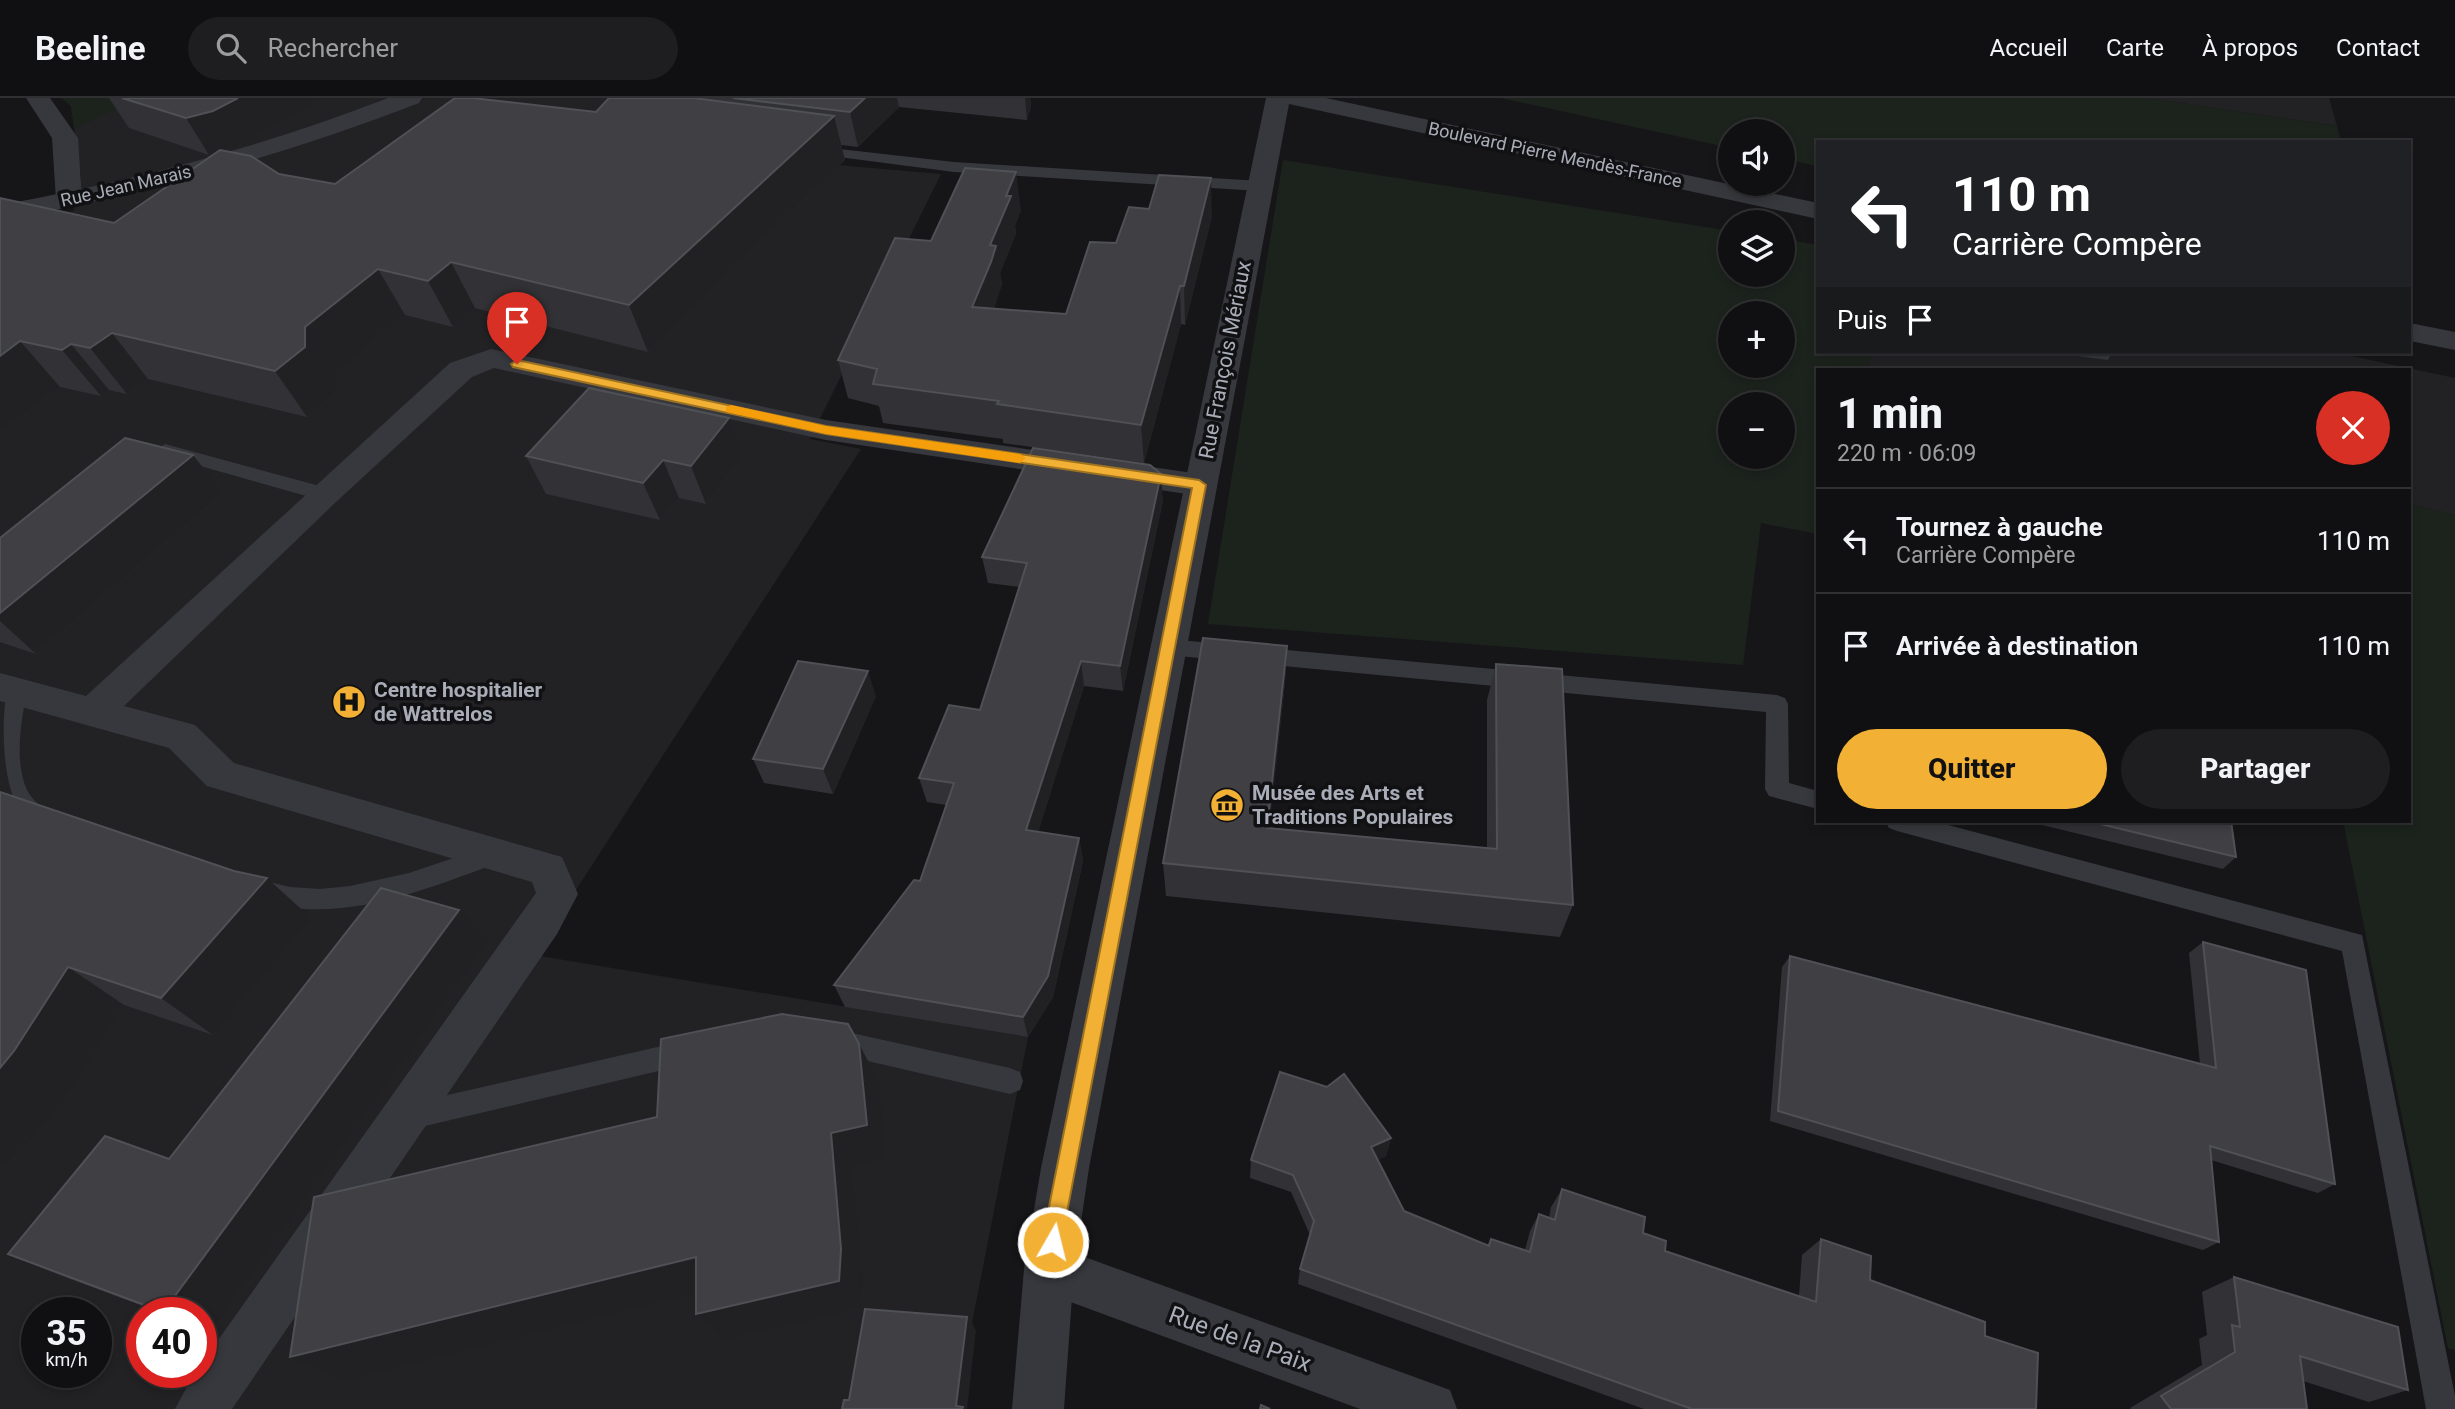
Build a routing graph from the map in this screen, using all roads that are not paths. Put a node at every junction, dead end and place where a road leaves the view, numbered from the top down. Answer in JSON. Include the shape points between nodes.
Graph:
{"nodes":[{"id":1,"x":38,"y":98,"type":"edge"},
{"id":2,"x":410,"y":98,"type":"edge"},
{"id":3,"x":1278,"y":98,"type":"edge"},
{"id":4,"x":1292,"y":98,"type":"edge"},
{"id":5,"x":1391,"y":98,"type":"edge"},
{"id":6,"x":790,"y":147,"type":"edge"},
{"id":7,"x":1718,"y":171,"type":"edge"},
{"id":8,"x":1260,"y":186,"type":"junction"},
{"id":9,"x":1795,"y":188,"type":"edge"},
{"id":10,"x":1816,"y":193,"type":"edge"},
{"id":11,"x":69,"y":200,"type":"junction"},
{"id":12,"x":1816,"y":211,"type":"edge"},
{"id":13,"x":0,"y":213,"type":"edge"},
{"id":14,"x":2411,"y":332,"type":"edge"},
{"id":15,"x":2455,"y":341,"type":"edge"},
{"id":16,"x":150,"y":457,"type":"edge"},
{"id":17,"x":1199,"y":485,"type":"junction"},
{"id":18,"x":324,"y":494,"type":"junction"},
{"id":19,"x":1168,"y":648,"type":"junction"},
{"id":20,"x":8,"y":689,"type":"edge"},
{"id":21,"x":92,"y":712,"type":"junction"},
{"id":22,"x":1816,"y":799,"type":"edge"},
{"id":23,"x":1904,"y":823,"type":"edge"},
{"id":24,"x":63,"y":826,"type":"edge"},
{"id":25,"x":495,"y":853,"type":"junction"},
{"id":26,"x":243,"y":885,"type":"edge"},
{"id":27,"x":809,"y":1037,"type":"edge"},
{"id":28,"x":707,"y":1047,"type":"edge"},
{"id":29,"x":1010,"y":1081,"type":"dead end"},
{"id":30,"x":404,"y":1118,"type":"junction"},
{"id":31,"x":1049,"y":1269,"type":"junction"},
{"id":32,"x":201,"y":1409,"type":"edge"},
{"id":33,"x":1038,"y":1409,"type":"edge"},
{"id":34,"x":1431,"y":1409,"type":"edge"},
{"id":35,"x":2442,"y":1409,"type":"edge"}],
"edges":[{"from":1,"to":11,"type":"street","via":[[65,138]]},
{"from":2,"to":11,"type":"street","name":"Rue Jean Marais","via":[[252,153]]},
{"from":3,"to":8,"type":"street","name":"Rue François Mériaux"},
{"from":4,"to":12,"type":"street","name":"Boulevard Pierre Mendès-France"},
{"from":5,"to":7,"type":"street","name":"Boulevard Pierre Mendès-France"},
{"from":6,"to":8,"type":"lane","via":[[954,167]]},
{"from":8,"to":17,"type":"street","name":"Rue François Mériaux"},
{"from":9,"to":10,"type":"street"},
{"from":11,"to":13,"type":"street","name":"Rue Jean Marais"},
{"from":14,"to":15,"type":"street"},
{"from":16,"to":18,"type":"lane","via":[[161,449]]},
{"from":17,"to":18,"type":"street","via":[[826,430],[491,358],[461,370]]},
{"from":17,"to":19,"type":"street","name":"Rue François Mériaux"},
{"from":18,"to":21,"type":"street"},
{"from":19,"to":22,"type":"lane","via":[[1777,704],[1777,789]]},
{"from":19,"to":31,"type":"street","name":"Rue François Mériaux"},
{"from":20,"to":21,"type":"street"},
{"from":20,"to":24,"type":"lane","via":[[3,777],[24,812]]},
{"from":21,"to":25,"type":"street","via":[[182,736],[221,775]]},
{"from":23,"to":35,"type":"lane","via":[[2353,943]]},
{"from":25,"to":26,"type":"lane","via":[[383,891],[330,899],[281,898]]},
{"from":25,"to":30,"type":"street","via":[[547,869],[557,894]]},
{"from":27,"to":29,"type":"lane","via":[[856,1043]]},
{"from":28,"to":30,"type":"lane"},
{"from":30,"to":32,"type":"street"},
{"from":31,"to":33,"type":"street","name":"Rue François Mériaux"},
{"from":31,"to":34,"type":"street","name":"Rue de la Paix"}]}
